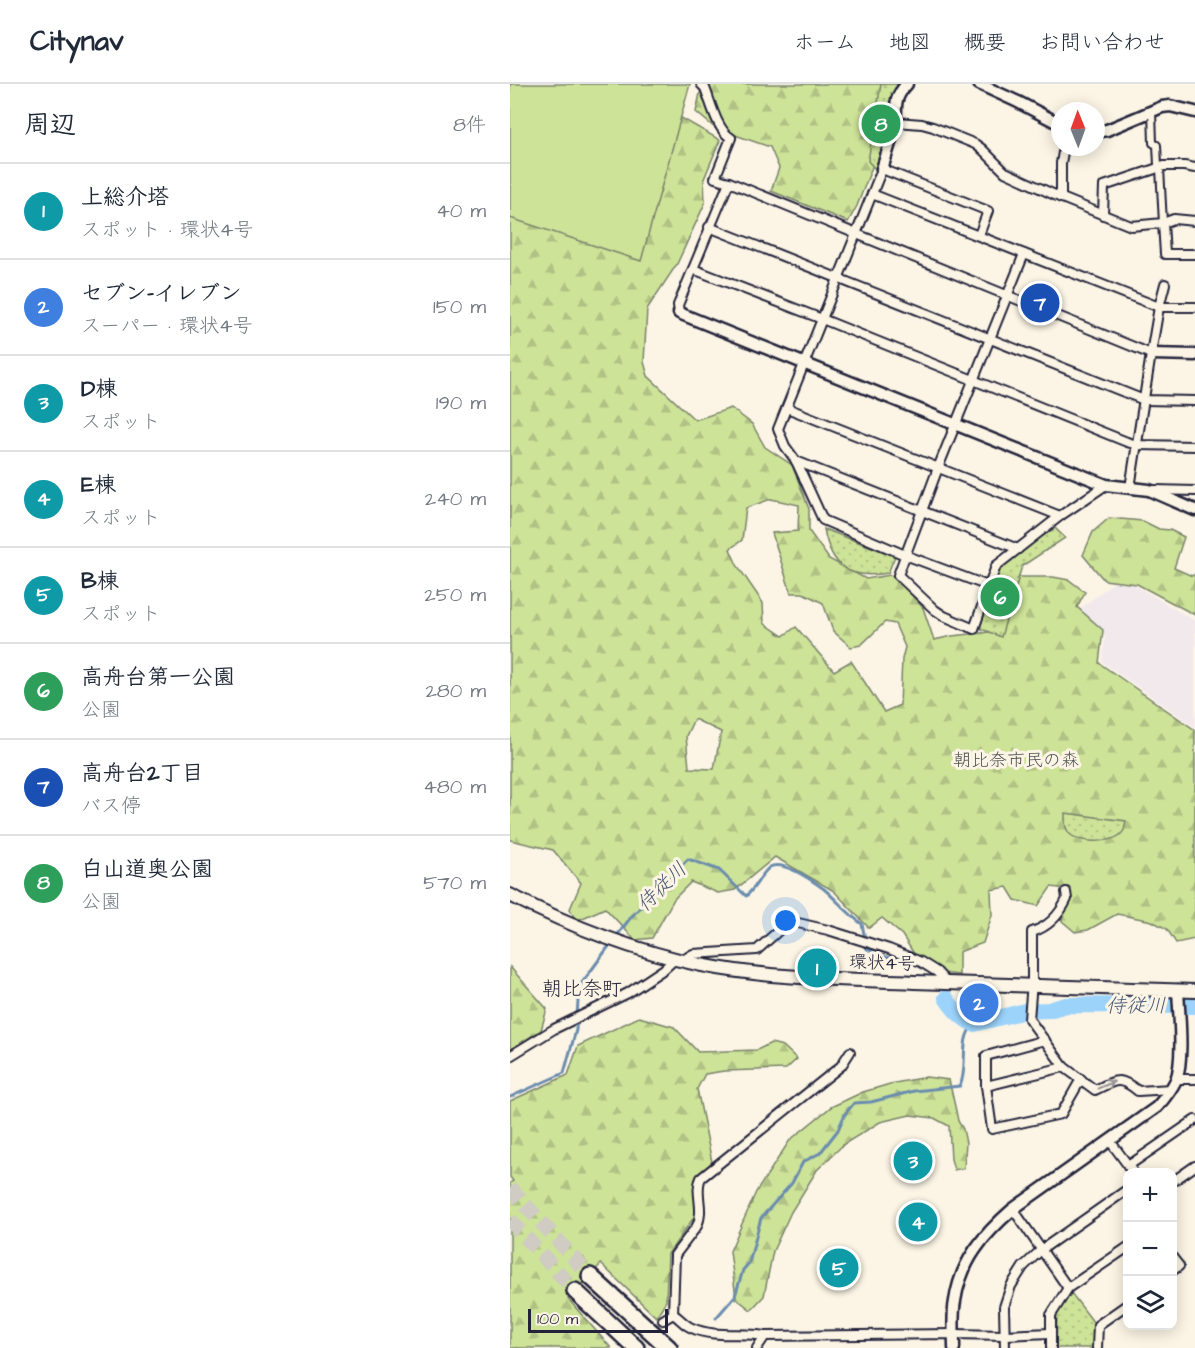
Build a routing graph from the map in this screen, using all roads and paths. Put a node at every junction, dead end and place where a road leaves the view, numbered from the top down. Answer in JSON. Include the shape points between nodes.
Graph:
{"nodes":[{"id":1,"x":701,"y":84,"type":"edge"},
{"id":2,"x":907,"y":84,"type":"edge"},
{"id":3,"x":980,"y":84,"type":"edge"},
{"id":4,"x":1152,"y":111,"type":"junction"},
{"id":5,"x":1195,"y":112,"type":"edge"},
{"id":6,"x":1051,"y":119,"type":"edge"},
{"id":7,"x":896,"y":122,"type":"junction"},
{"id":8,"x":1105,"y":130,"type":"edge"},
{"id":9,"x":1062,"y":156,"type":"edge"},
{"id":10,"x":1160,"y":168,"type":"junction"},
{"id":11,"x":1195,"y":168,"type":"edge"},
{"id":12,"x":882,"y":169,"type":"junction"},
{"id":13,"x":729,"y":182,"type":"junction"},
{"id":14,"x":872,"y":194,"type":"junction"},
{"id":15,"x":1061,"y":198,"type":"junction"},
{"id":16,"x":1102,"y":215,"type":"junction"},
{"id":17,"x":1195,"y":221,"type":"edge"},
{"id":18,"x":1162,"y":222,"type":"junction"},
{"id":19,"x":709,"y":227,"type":"junction"},
{"id":20,"x":856,"y":235,"type":"junction"},
{"id":21,"x":980,"y":235,"type":"junction"},
{"id":22,"x":1024,"y":254,"type":"junction"},
{"id":23,"x":1195,"y":254,"type":"edge"},
{"id":24,"x":693,"y":268,"type":"junction"},
{"id":25,"x":838,"y":278,"type":"junction"},
{"id":26,"x":1165,"y":284,"type":"dead end"},
{"id":27,"x":1007,"y":296,"type":"junction"},
{"id":28,"x":1159,"y":307,"type":"junction"},
{"id":29,"x":1195,"y":307,"type":"edge"},
{"id":30,"x":678,"y":313,"type":"joint"},
{"id":31,"x":822,"y":319,"type":"junction"},
{"id":32,"x":990,"y":338,"type":"junction"},
{"id":33,"x":1150,"y":354,"type":"junction"},
{"id":34,"x":1195,"y":355,"type":"edge"},
{"id":35,"x":804,"y":364,"type":"junction"},
{"id":36,"x":973,"y":380,"type":"junction"},
{"id":37,"x":1144,"y":400,"type":"junction"},
{"id":38,"x":1195,"y":401,"type":"edge"},
{"id":39,"x":787,"y":408,"type":"junction"},
{"id":40,"x":956,"y":424,"type":"junction"},
{"id":41,"x":1137,"y":445,"type":"junction"},
{"id":42,"x":1195,"y":446,"type":"edge"},
{"id":43,"x":796,"y":461,"type":"junction"},
{"id":44,"x":938,"y":468,"type":"junction"},
{"id":45,"x":1106,"y":484,"type":"junction"},
{"id":46,"x":1130,"y":488,"type":"junction"},
{"id":47,"x":1149,"y":490,"type":"junction"},
{"id":48,"x":1195,"y":491,"type":"edge"},
{"id":49,"x":922,"y":510,"type":"junction"},
{"id":50,"x":1195,"y":510,"type":"edge"},
{"id":51,"x":1060,"y":516,"type":"junction"},
{"id":52,"x":1018,"y":549,"type":"junction"},
{"id":53,"x":905,"y":555,"type":"junction"},
{"id":54,"x":988,"y":586,"type":"junction"},
{"id":55,"x":1066,"y":892,"type":"dead end"},
{"id":56,"x":510,"y":895,"type":"edge"},
{"id":57,"x":679,"y":959,"type":"junction"},
{"id":58,"x":947,"y":983,"type":"junction"},
{"id":59,"x":1031,"y":986,"type":"junction"},
{"id":60,"x":1178,"y":990,"type":"junction"},
{"id":61,"x":1195,"y":991,"type":"edge"},
{"id":62,"x":1045,"y":1040,"type":"junction"},
{"id":63,"x":850,"y":1052,"type":"dead end"},
{"id":64,"x":510,"y":1056,"type":"edge"},
{"id":65,"x":1064,"y":1067,"type":"junction"},
{"id":66,"x":1080,"y":1079,"type":"junction"},
{"id":67,"x":1195,"y":1079,"type":"edge"},
{"id":68,"x":1174,"y":1084,"type":"junction"},
{"id":69,"x":986,"y":1086,"type":"junction"},
{"id":70,"x":1195,"y":1120,"type":"edge"},
{"id":71,"x":1110,"y":1141,"type":"junction"},
{"id":72,"x":1195,"y":1166,"type":"edge"},
{"id":73,"x":1130,"y":1168,"type":"edge"},
{"id":74,"x":1132,"y":1168,"type":"edge"},
{"id":75,"x":1177,"y":1179,"type":"edge"},
{"id":76,"x":1123,"y":1193,"type":"edge"},
{"id":77,"x":1013,"y":1209,"type":"junction"},
{"id":78,"x":1041,"y":1250,"type":"junction"},
{"id":79,"x":1123,"y":1250,"type":"edge"},
{"id":80,"x":590,"y":1276,"type":"tunnel mouth"},
{"id":81,"x":1068,"y":1288,"type":"junction"},
{"id":82,"x":575,"y":1291,"type":"tunnel mouth"},
{"id":83,"x":1123,"y":1308,"type":"edge"},
{"id":84,"x":673,"y":1314,"type":"junction"},
{"id":85,"x":663,"y":1320,"type":"tunnel mouth"},
{"id":86,"x":1051,"y":1333,"type":"junction"},
{"id":87,"x":954,"y":1334,"type":"junction"},
{"id":88,"x":1005,"y":1335,"type":"junction"},
{"id":89,"x":765,"y":1336,"type":"junction"},
{"id":90,"x":636,"y":1348,"type":"edge"},
{"id":91,"x":669,"y":1348,"type":"edge"},
{"id":92,"x":757,"y":1348,"type":"edge"},
{"id":93,"x":954,"y":1348,"type":"edge"},
{"id":94,"x":1005,"y":1348,"type":"edge"},
{"id":95,"x":1051,"y":1348,"type":"edge"},
{"id":96,"x":1097,"y":1348,"type":"edge"}],
"edges":[{"from":1,"to":13,"type":"street","via":[[719,125],[731,138],[715,178]]},
{"from":2,"to":7,"type":"street","via":[[897,96]]},
{"from":3,"to":6,"type":"street"},
{"from":4,"to":5,"type":"street","via":[[1170,106]]},
{"from":4,"to":8,"type":"street"},
{"from":4,"to":10,"type":"street","via":[[1153,143]]},
{"from":7,"to":12,"type":"street"},
{"from":7,"to":15,"type":"street","via":[[933,127],[975,144],[1005,172]]},
{"from":9,"to":15,"type":"street"},
{"from":10,"to":11,"type":"street"},
{"from":10,"to":16,"type":"street","via":[[1104,186]]},
{"from":10,"to":18,"type":"street"},
{"from":12,"to":14,"type":"street"},
{"from":12,"to":21,"type":"street","via":[[988,211]]},
{"from":13,"to":19,"type":"street"},
{"from":13,"to":20,"type":"street"},
{"from":14,"to":20,"type":"street"},
{"from":14,"to":21,"type":"street"},
{"from":15,"to":16,"type":"street"},
{"from":16,"to":18,"type":"street","via":[[1131,226]]},
{"from":17,"to":18,"type":"street"},
{"from":18,"to":23,"type":"street","via":[[1164,254]]},
{"from":19,"to":24,"type":"street"},
{"from":19,"to":25,"type":"street"},
{"from":20,"to":25,"type":"street"},
{"from":20,"to":27,"type":"street"},
{"from":21,"to":22,"type":"street"},
{"from":22,"to":27,"type":"street"},
{"from":22,"to":28,"type":"street"},
{"from":24,"to":30,"type":"street"},
{"from":24,"to":31,"type":"street"},
{"from":25,"to":31,"type":"street"},
{"from":25,"to":32,"type":"street"},
{"from":26,"to":28,"type":"street"},
{"from":27,"to":32,"type":"street"},
{"from":27,"to":33,"type":"street"},
{"from":28,"to":29,"type":"street"},
{"from":28,"to":33,"type":"street"},
{"from":30,"to":35,"type":"street"},
{"from":31,"to":35,"type":"street"},
{"from":31,"to":36,"type":"street"},
{"from":32,"to":36,"type":"street"},
{"from":32,"to":37,"type":"street"},
{"from":33,"to":34,"type":"street"},
{"from":33,"to":37,"type":"street"},
{"from":35,"to":39,"type":"street"},
{"from":35,"to":40,"type":"street"},
{"from":36,"to":40,"type":"street"},
{"from":36,"to":41,"type":"street"},
{"from":37,"to":38,"type":"street"},
{"from":37,"to":41,"type":"street"},
{"from":39,"to":43,"type":"street","via":[[778,429]]},
{"from":39,"to":44,"type":"street"},
{"from":40,"to":44,"type":"street"},
{"from":40,"to":45,"type":"street"},
{"from":41,"to":42,"type":"street"},
{"from":41,"to":46,"type":"street"},
{"from":43,"to":49,"type":"street"},
{"from":43,"to":53,"type":"street","via":[[824,520]]},
{"from":44,"to":49,"type":"street"},
{"from":44,"to":51,"type":"street"},
{"from":45,"to":46,"type":"street"},
{"from":45,"to":51,"type":"street"},
{"from":46,"to":47,"type":"street"},
{"from":47,"to":48,"type":"street"},
{"from":47,"to":50,"type":"street"},
{"from":49,"to":52,"type":"street"},
{"from":49,"to":53,"type":"street"},
{"from":51,"to":52,"type":"street"},
{"from":52,"to":54,"type":"street","via":[[996,566]]},
{"from":53,"to":54,"type":"street"},
{"from":53,"to":54,"type":"street","via":[[898,575],[935,610],[974,629]]},
{"from":55,"to":59,"type":"street","via":[[1067,899],[1056,917],[1032,932]]},
{"from":56,"to":57,"type":"main road","name":"環状4号","via":[[551,916]]},
{"from":57,"to":58,"type":"main road","name":"環状4号","via":[[752,972]]},
{"from":57,"to":58,"type":"street","via":[[693,954],[757,950],[786,924],[794,922],[889,949],[929,967]]},
{"from":57,"to":64,"type":"street","via":[[628,993],[554,1029]]},
{"from":58,"to":59,"type":"main road","name":"環状4号"},
{"from":59,"to":60,"type":"main road","name":"環状4号"},
{"from":59,"to":62,"type":"street","via":[[1029,1019]]},
{"from":60,"to":61,"type":"main road","name":"環状4号"},
{"from":60,"to":68,"type":"street","via":[[1180,1063]]},
{"from":62,"to":65,"type":"street"},
{"from":62,"to":69,"type":"street","via":[[986,1056]]},
{"from":63,"to":84,"type":"street","via":[[842,1066],[701,1178],[699,1221],[675,1255]]},
{"from":65,"to":66,"type":"street"},
{"from":65,"to":69,"type":"street"},
{"from":66,"to":68,"type":"street","one_way":true,"via":[[1095,1090],[1114,1081],[1126,1082],[1138,1091]]},
{"from":66,"to":69,"type":"street","via":[[1061,1114],[992,1129]]},
{"from":67,"to":68,"type":"street"},
{"from":68,"to":71,"type":"street","via":[[1157,1107]]},
{"from":70,"to":74,"type":"street"},
{"from":71,"to":73,"type":"street"},
{"from":71,"to":77,"type":"street"},
{"from":72,"to":75,"type":"street"},
{"from":76,"to":78,"type":"street"},
{"from":77,"to":78,"type":"street"},
{"from":77,"to":87,"type":"street","via":[[974,1250],[961,1276],[954,1303]]},
{"from":78,"to":81,"type":"street"},
{"from":78,"to":88,"type":"street","via":[[1011,1286],[1004,1307]]},
{"from":79,"to":81,"type":"street"},
{"from":80,"to":91,"type":"highway"},
{"from":81,"to":86,"type":"street","via":[[1051,1315]]},
{"from":82,"to":90,"type":"highway"},
{"from":83,"to":96,"type":"street","via":[[1098,1325]]},
{"from":84,"to":85,"type":"street"},
{"from":84,"to":89,"type":"street","via":[[684,1324],[705,1332]]},
{"from":86,"to":88,"type":"street"},
{"from":86,"to":95,"type":"street"},
{"from":87,"to":88,"type":"street"},
{"from":87,"to":89,"type":"street"},
{"from":87,"to":93,"type":"street"},
{"from":88,"to":94,"type":"street"},
{"from":89,"to":92,"type":"street"}]}
